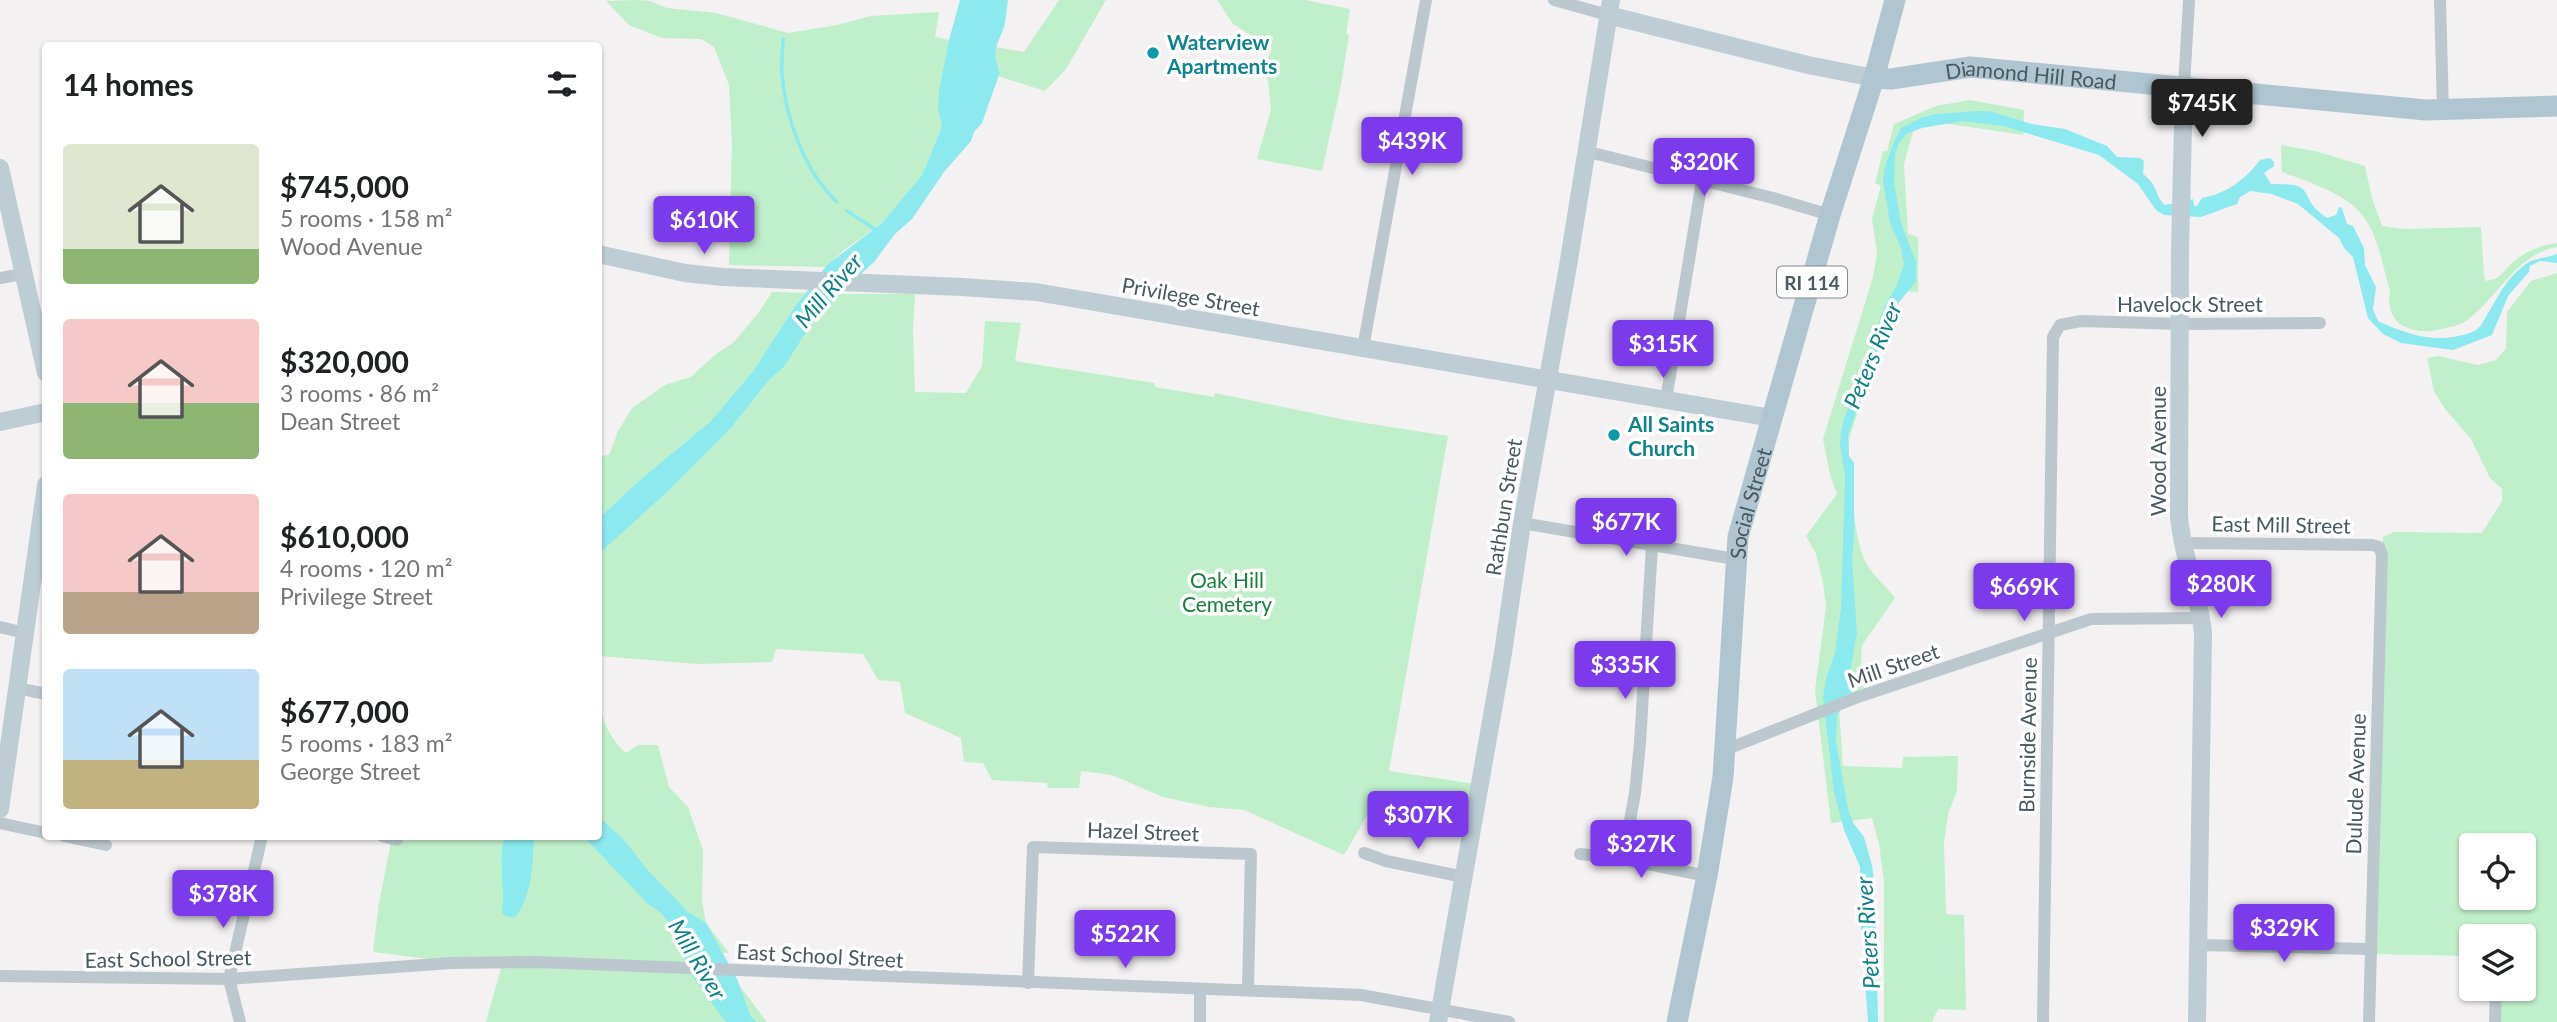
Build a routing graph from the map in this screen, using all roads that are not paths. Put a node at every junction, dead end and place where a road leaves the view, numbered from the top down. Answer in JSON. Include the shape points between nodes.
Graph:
{"nodes":[{"id":1,"x":1426,"y":0,"type":"edge"},
{"id":2,"x":1554,"y":0,"type":"edge"},
{"id":3,"x":1895,"y":0,"type":"edge"},
{"id":4,"x":2189,"y":0,"type":"edge"},
{"id":5,"x":2440,"y":0,"type":"edge"},
{"id":6,"x":1609,"y":7,"type":"edge"},
{"id":7,"x":1874,"y":78,"type":"junction"},
{"id":8,"x":2184,"y":86,"type":"junction"},
{"id":9,"x":2557,"y":106,"type":"edge"},
{"id":10,"x":2443,"y":110,"type":"junction"},
{"id":11,"x":1585,"y":151,"type":"junction"},
{"id":12,"x":0,"y":168,"type":"edge"},
{"id":13,"x":1702,"y":181,"type":"junction"},
{"id":14,"x":1830,"y":215,"type":"junction"},
{"id":15,"x":602,"y":255,"type":"edge"},
{"id":16,"x":22,"y":274,"type":"junction"},
{"id":17,"x":0,"y":278,"type":"edge"},
{"id":18,"x":2320,"y":323,"type":"dead end"},
{"id":19,"x":2180,"y":324,"type":"junction"},
{"id":20,"x":2060,"y":325,"type":"joint"},
{"id":21,"x":1363,"y":348,"type":"junction"},
{"id":22,"x":42,"y":356,"type":"edge"},
{"id":23,"x":1546,"y":379,"type":"junction"},
{"id":24,"x":1666,"y":400,"type":"junction"},
{"id":25,"x":42,"y":413,"type":"edge"},
{"id":26,"x":1772,"y":418,"type":"junction"},
{"id":27,"x":0,"y":422,"type":"edge"},
{"id":28,"x":42,"y":513,"type":"edge"},
{"id":29,"x":1522,"y":523,"type":"junction"},
{"id":30,"x":2181,"y":542,"type":"junction"},
{"id":31,"x":1653,"y":546,"type":"junction"},
{"id":32,"x":2379,"y":547,"type":"joint"},
{"id":33,"x":1735,"y":559,"type":"junction"},
{"id":34,"x":2201,"y":618,"type":"junction"},
{"id":35,"x":0,"y":627,"type":"edge"},
{"id":36,"x":25,"y":633,"type":"junction"},
{"id":37,"x":2048,"y":633,"type":"junction"},
{"id":38,"x":17,"y":688,"type":"junction"},
{"id":39,"x":42,"y":693,"type":"edge"},
{"id":40,"x":6,"y":729,"type":"edge"},
{"id":41,"x":1725,"y":750,"type":"junction"},
{"id":42,"x":0,"y":809,"type":"edge"},
{"id":43,"x":0,"y":823,"type":"edge"},
{"id":44,"x":42,"y":832,"type":"edge"},
{"id":45,"x":83,"y":840,"type":"edge"},
{"id":46,"x":261,"y":840,"type":"edge"},
{"id":47,"x":394,"y":840,"type":"edge"},
{"id":48,"x":397,"y":841,"type":"dead end"},
{"id":49,"x":106,"y":845,"type":"dead end"},
{"id":50,"x":1364,"y":853,"type":"dead end"},
{"id":51,"x":1580,"y":854,"type":"dead end"},
{"id":52,"x":1623,"y":859,"type":"junction"},
{"id":53,"x":1707,"y":876,"type":"junction"},
{"id":54,"x":1464,"y":877,"type":"junction"},
{"id":55,"x":2199,"y":945,"type":"junction"},
{"id":56,"x":2370,"y":949,"type":"junction"},
{"id":57,"x":0,"y":976,"type":"edge"},
{"id":58,"x":229,"y":979,"type":"junction"},
{"id":59,"x":1028,"y":983,"type":"junction"},
{"id":60,"x":1200,"y":989,"type":"junction"},
{"id":61,"x":1248,"y":989,"type":"junction"},
{"id":62,"x":2496,"y":1001,"type":"edge"},
{"id":63,"x":1439,"y":1016,"type":"edge"},
{"id":64,"x":240,"y":1022,"type":"edge"},
{"id":65,"x":1200,"y":1022,"type":"edge"},
{"id":66,"x":1509,"y":1022,"type":"edge"},
{"id":67,"x":1677,"y":1022,"type":"edge"},
{"id":68,"x":2043,"y":1022,"type":"edge"},
{"id":69,"x":2197,"y":1022,"type":"edge"},
{"id":70,"x":2369,"y":1022,"type":"edge"},
{"id":71,"x":2495,"y":1022,"type":"edge"}],
"edges":[{"from":1,"to":21,"type":"street"},
{"from":2,"to":6,"type":"street","name":"Diamond Hill Road"},
{"from":3,"to":7,"type":"main road","name":"Social Street"},
{"from":4,"to":8,"type":"street"},
{"from":5,"to":10,"type":"street"},
{"from":6,"to":7,"type":"main road","name":"Diamond Hill Road","via":[[1808,65]]},
{"from":6,"to":11,"type":"main road","name":"Rathbun Street"},
{"from":7,"to":8,"type":"main road","name":"Diamond Hill Road","via":[[1970,67]]},
{"from":7,"to":14,"type":"main road","name":"Social Street","number":"RI 114"},
{"from":8,"to":10,"type":"main road","name":"Diamond Hill Road"},
{"from":8,"to":19,"type":"main road","name":"Wood Avenue"},
{"from":9,"to":10,"type":"main road","name":"Diamond Hill Road"},
{"from":11,"to":13,"type":"street"},
{"from":11,"to":23,"type":"main road","name":"Rathbun Street"},
{"from":12,"to":16,"type":"main road"},
{"from":13,"to":14,"type":"street"},
{"from":13,"to":24,"type":"street"},
{"from":14,"to":26,"type":"main road","name":"Social Street","number":"RI 114"},
{"from":15,"to":21,"type":"main road","name":"Privilege Street","via":[[723,277],[1036,292]]},
{"from":16,"to":17,"type":"street"},
{"from":16,"to":22,"type":"main road"},
{"from":18,"to":19,"type":"street","name":"Havelock Street"},
{"from":19,"to":20,"type":"street","name":"Havelock Street","via":[[2081,321]]},
{"from":19,"to":30,"type":"main road","name":"Wood Avenue"},
{"from":20,"to":37,"type":"street","name":"Burnside Avenue","via":[[2053,337],[2051,362]]},
{"from":21,"to":23,"type":"main road","name":"Privilege Street"},
{"from":23,"to":24,"type":"main road","name":"Privilege Street"},
{"from":23,"to":29,"type":"main road","name":"Rathbun Street"},
{"from":24,"to":26,"type":"main road","name":"Privilege Street"},
{"from":25,"to":27,"type":"main road"},
{"from":26,"to":33,"type":"main road","name":"Social Street"},
{"from":28,"to":36,"type":"main road"},
{"from":29,"to":31,"type":"street"},
{"from":29,"to":54,"type":"main road","name":"Rathbun Street"},
{"from":30,"to":32,"type":"street","name":"East Mill Street"},
{"from":30,"to":34,"type":"main road","name":"Wood Avenue"},
{"from":31,"to":33,"type":"street"},
{"from":31,"to":52,"type":"street","via":[[1640,743]]},
{"from":32,"to":56,"type":"street","name":"Dulude Avenue","via":[[2382,590]]},
{"from":33,"to":41,"type":"main road","name":"Social Street"},
{"from":34,"to":37,"type":"street","name":"Mill Street","via":[[2105,617]]},
{"from":34,"to":55,"type":"main road","name":"Wood Avenue"},
{"from":35,"to":36,"type":"street"},
{"from":36,"to":38,"type":"main road"},
{"from":37,"to":41,"type":"street","name":"Mill Street","via":[[1858,697]]},
{"from":37,"to":68,"type":"street","name":"Burnside Avenue"},
{"from":38,"to":39,"type":"street"},
{"from":38,"to":40,"type":"main road"},
{"from":40,"to":42,"type":"main road"},
{"from":41,"to":53,"type":"main road","name":"Social Street"},
{"from":43,"to":44,"type":"street"},
{"from":45,"to":49,"type":"street"},
{"from":46,"to":58,"type":"street"},
{"from":47,"to":48,"type":"street"},
{"from":50,"to":54,"type":"street"},
{"from":51,"to":52,"type":"street"},
{"from":52,"to":53,"type":"street"},
{"from":53,"to":67,"type":"main road","name":"Social Street"},
{"from":54,"to":63,"type":"main road","name":"Rathbun Street"},
{"from":55,"to":56,"type":"street"},
{"from":55,"to":69,"type":"main road","name":"Wood Avenue"},
{"from":56,"to":70,"type":"street","name":"Dulude Avenue"},
{"from":57,"to":58,"type":"street","name":"East School Street"},
{"from":58,"to":59,"type":"street","name":"East School Street","via":[[537,962]]},
{"from":58,"to":64,"type":"street"},
{"from":59,"to":60,"type":"street","name":"East School Street"},
{"from":59,"to":61,"type":"street","name":"Hazel Street","via":[[1033,847],[1251,854]]},
{"from":60,"to":61,"type":"street","name":"East School Street"},
{"from":60,"to":65,"type":"street"},
{"from":61,"to":63,"type":"street","name":"East School Street","via":[[1362,995]]},
{"from":62,"to":71,"type":"street"},
{"from":63,"to":66,"type":"street","name":"East School Street"}]}
